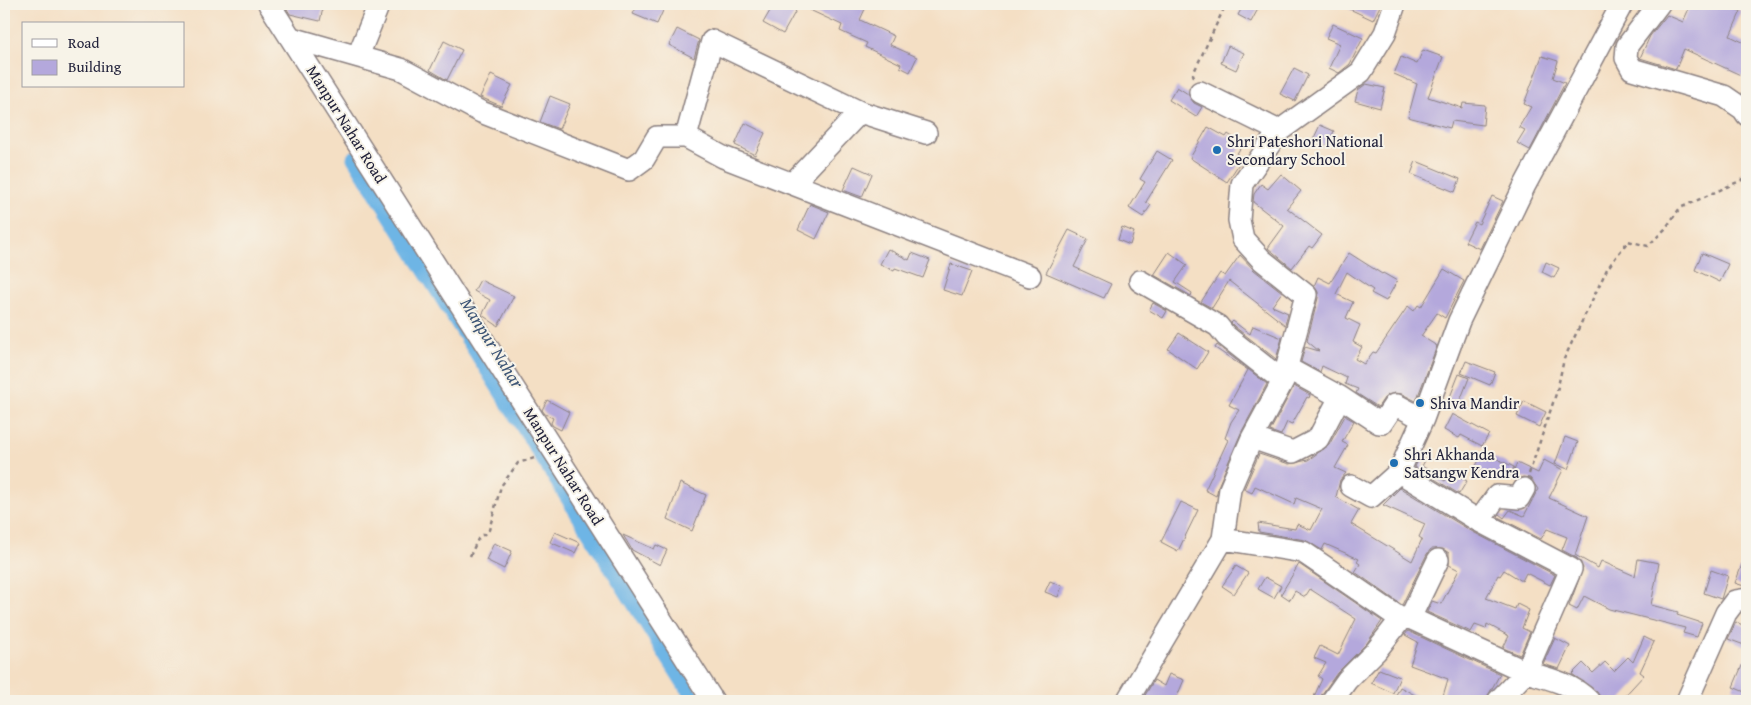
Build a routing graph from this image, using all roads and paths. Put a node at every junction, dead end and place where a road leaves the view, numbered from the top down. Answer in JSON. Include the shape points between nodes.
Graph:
{"nodes":[{"id":1,"x":270,"y":4,"type":"edge"},
{"id":2,"x":379,"y":4,"type":"edge"},
{"id":3,"x":1226,"y":4,"type":"edge"},
{"id":4,"x":1395,"y":4,"type":"edge"},
{"id":5,"x":1622,"y":4,"type":"edge"},
{"id":6,"x":1658,"y":4,"type":"edge"},
{"id":7,"x":292,"y":38,"type":"junction"},
{"id":8,"x":358,"y":56,"type":"junction"},
{"id":9,"x":1200,"y":92,"type":"joint"},
{"id":10,"x":860,"y":112,"type":"junction"},
{"id":11,"x":1747,"y":115,"type":"edge"},
{"id":12,"x":1279,"y":131,"type":"junction"},
{"id":13,"x":926,"y":133,"type":"dead end"},
{"id":14,"x":686,"y":137,"type":"junction"},
{"id":15,"x":1747,"y":176,"type":"edge"},
{"id":16,"x":793,"y":183,"type":"junction"},
{"id":17,"x":1030,"y":276,"type":"dead end"},
{"id":18,"x":1140,"y":281,"type":"dead end"},
{"id":19,"x":1285,"y":375,"type":"junction"},
{"id":20,"x":1340,"y":397,"type":"junction"},
{"id":21,"x":1423,"y":419,"type":"junction"},
{"id":22,"x":1252,"y":438,"type":"junction"},
{"id":23,"x":554,"y":451,"type":"junction"},
{"id":24,"x":1399,"y":472,"type":"junction"},
{"id":25,"x":1351,"y":486,"type":"dead end"},
{"id":26,"x":1524,"y":489,"type":"joint"},
{"id":27,"x":1479,"y":521,"type":"junction"},
{"id":28,"x":1223,"y":539,"type":"junction"},
{"id":29,"x":470,"y":556,"type":"dead end"},
{"id":30,"x":1438,"y":560,"type":"dead end"},
{"id":31,"x":1747,"y":599,"type":"edge"},
{"id":32,"x":1406,"y":618,"type":"junction"},
{"id":33,"x":1526,"y":672,"type":"junction"},
{"id":34,"x":712,"y":701,"type":"edge"},
{"id":35,"x":1127,"y":701,"type":"edge"},
{"id":36,"x":1332,"y":701,"type":"edge"},
{"id":37,"x":1498,"y":701,"type":"edge"},
{"id":38,"x":1589,"y":701,"type":"edge"},
{"id":39,"x":1687,"y":701,"type":"edge"}],
"edges":[{"from":1,"to":7,"type":"street","name":"Manpur Nahar Road"},
{"from":2,"to":8,"type":"street"},
{"from":3,"to":9,"type":"path","via":[[1193,74]]},
{"from":4,"to":12,"type":"street","via":[[1385,33],[1361,72]]},
{"from":5,"to":21,"type":"street","via":[[1525,185],[1459,321]]},
{"from":6,"to":11,"type":"street","via":[[1627,46],[1626,58],[1632,68],[1724,96]]},
{"from":7,"to":8,"type":"street"},
{"from":7,"to":23,"type":"street","name":"Manpur Nahar Road"},
{"from":8,"to":14,"type":"street","via":[[401,69],[481,112],[629,170],[644,159],[657,137]]},
{"from":9,"to":12,"type":"street"},
{"from":10,"to":13,"type":"street"},
{"from":10,"to":14,"type":"street","via":[[712,40]]},
{"from":10,"to":16,"type":"street"},
{"from":12,"to":19,"type":"street","via":[[1242,184],[1239,220],[1243,239],[1262,260],[1306,296]]},
{"from":14,"to":16,"type":"street","via":[[723,157]]},
{"from":15,"to":26,"type":"path","via":[[1680,208],[1648,246],[1628,241],[1607,269],[1564,360]]},
{"from":16,"to":17,"type":"street"},
{"from":18,"to":19,"type":"street","via":[[1218,326],[1226,336]]},
{"from":19,"to":20,"type":"street"},
{"from":19,"to":22,"type":"street"},
{"from":20,"to":21,"type":"street","via":[[1379,423],[1394,405]]},
{"from":20,"to":22,"type":"street","via":[[1318,439],[1293,452]]},
{"from":21,"to":24,"type":"street"},
{"from":22,"to":28,"type":"street","via":[[1230,489]]},
{"from":23,"to":29,"type":"path","via":[[518,463],[501,486],[489,530],[478,539]]},
{"from":23,"to":34,"type":"street","name":"Manpur Nahar Road"},
{"from":24,"to":25,"type":"street","via":[[1371,497]]},
{"from":24,"to":27,"type":"street"},
{"from":26,"to":27,"type":"street","via":[[1519,498],[1497,496]]},
{"from":27,"to":33,"type":"street","via":[[1571,569]]},
{"from":28,"to":32,"type":"street","via":[[1303,552]]},
{"from":28,"to":35,"type":"street"},
{"from":30,"to":32,"type":"street"},
{"from":31,"to":39,"type":"street","via":[[1735,601],[1726,613]]},
{"from":32,"to":33,"type":"street"},
{"from":32,"to":36,"type":"street","via":[[1347,680]]},
{"from":33,"to":37,"type":"street"},
{"from":33,"to":38,"type":"street","via":[[1552,679],[1582,693]]}]}
